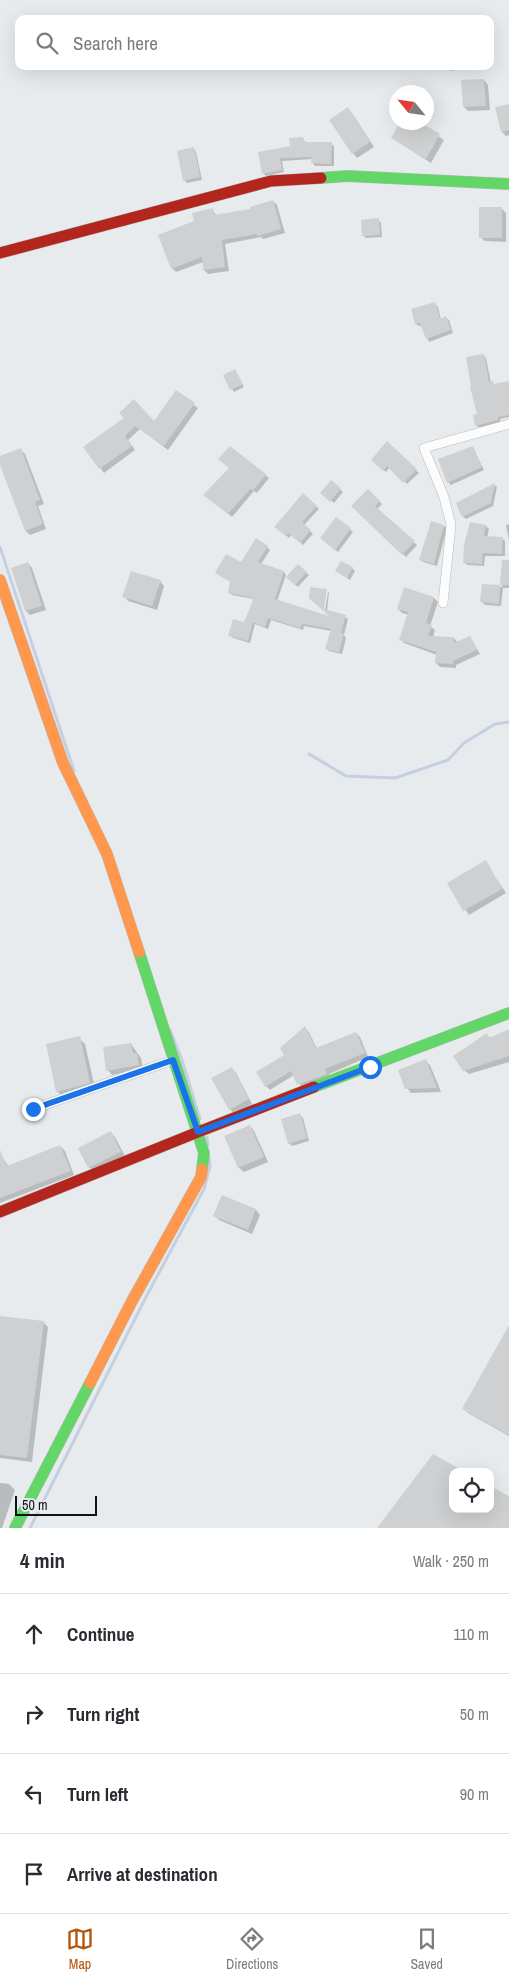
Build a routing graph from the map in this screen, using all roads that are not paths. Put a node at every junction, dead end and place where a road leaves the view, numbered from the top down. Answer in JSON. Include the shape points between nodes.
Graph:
{"nodes":[{"id":1,"x":509,"y":184,"type":"edge"},
{"id":2,"x":0,"y":254,"type":"edge"},
{"id":3,"x":509,"y":424,"type":"edge"},
{"id":4,"x":0,"y":580,"type":"edge"},
{"id":5,"x":443,"y":603,"type":"dead end"},
{"id":6,"x":509,"y":1013,"type":"edge"},
{"id":7,"x":173,"y":1060,"type":"junction"},
{"id":8,"x":33,"y":1109,"type":"dead end"},
{"id":9,"x":198,"y":1132,"type":"junction"},
{"id":10,"x":0,"y":1212,"type":"edge"},
{"id":11,"x":15,"y":1528,"type":"edge"}],
"edges":[{"from":1,"to":2,"type":"street","via":[[347,176],[272,181]]},
{"from":3,"to":5,"type":"street","via":[[424,448],[444,497],[451,525]]},
{"from":4,"to":7,"type":"street","via":[[63,763],[107,854]]},
{"from":6,"to":9,"type":"street"},
{"from":7,"to":8,"type":"street"},
{"from":7,"to":9,"type":"street"},
{"from":9,"to":10,"type":"street"},
{"from":9,"to":11,"type":"street","via":[[204,1153],[201,1177],[132,1301]]}]}
